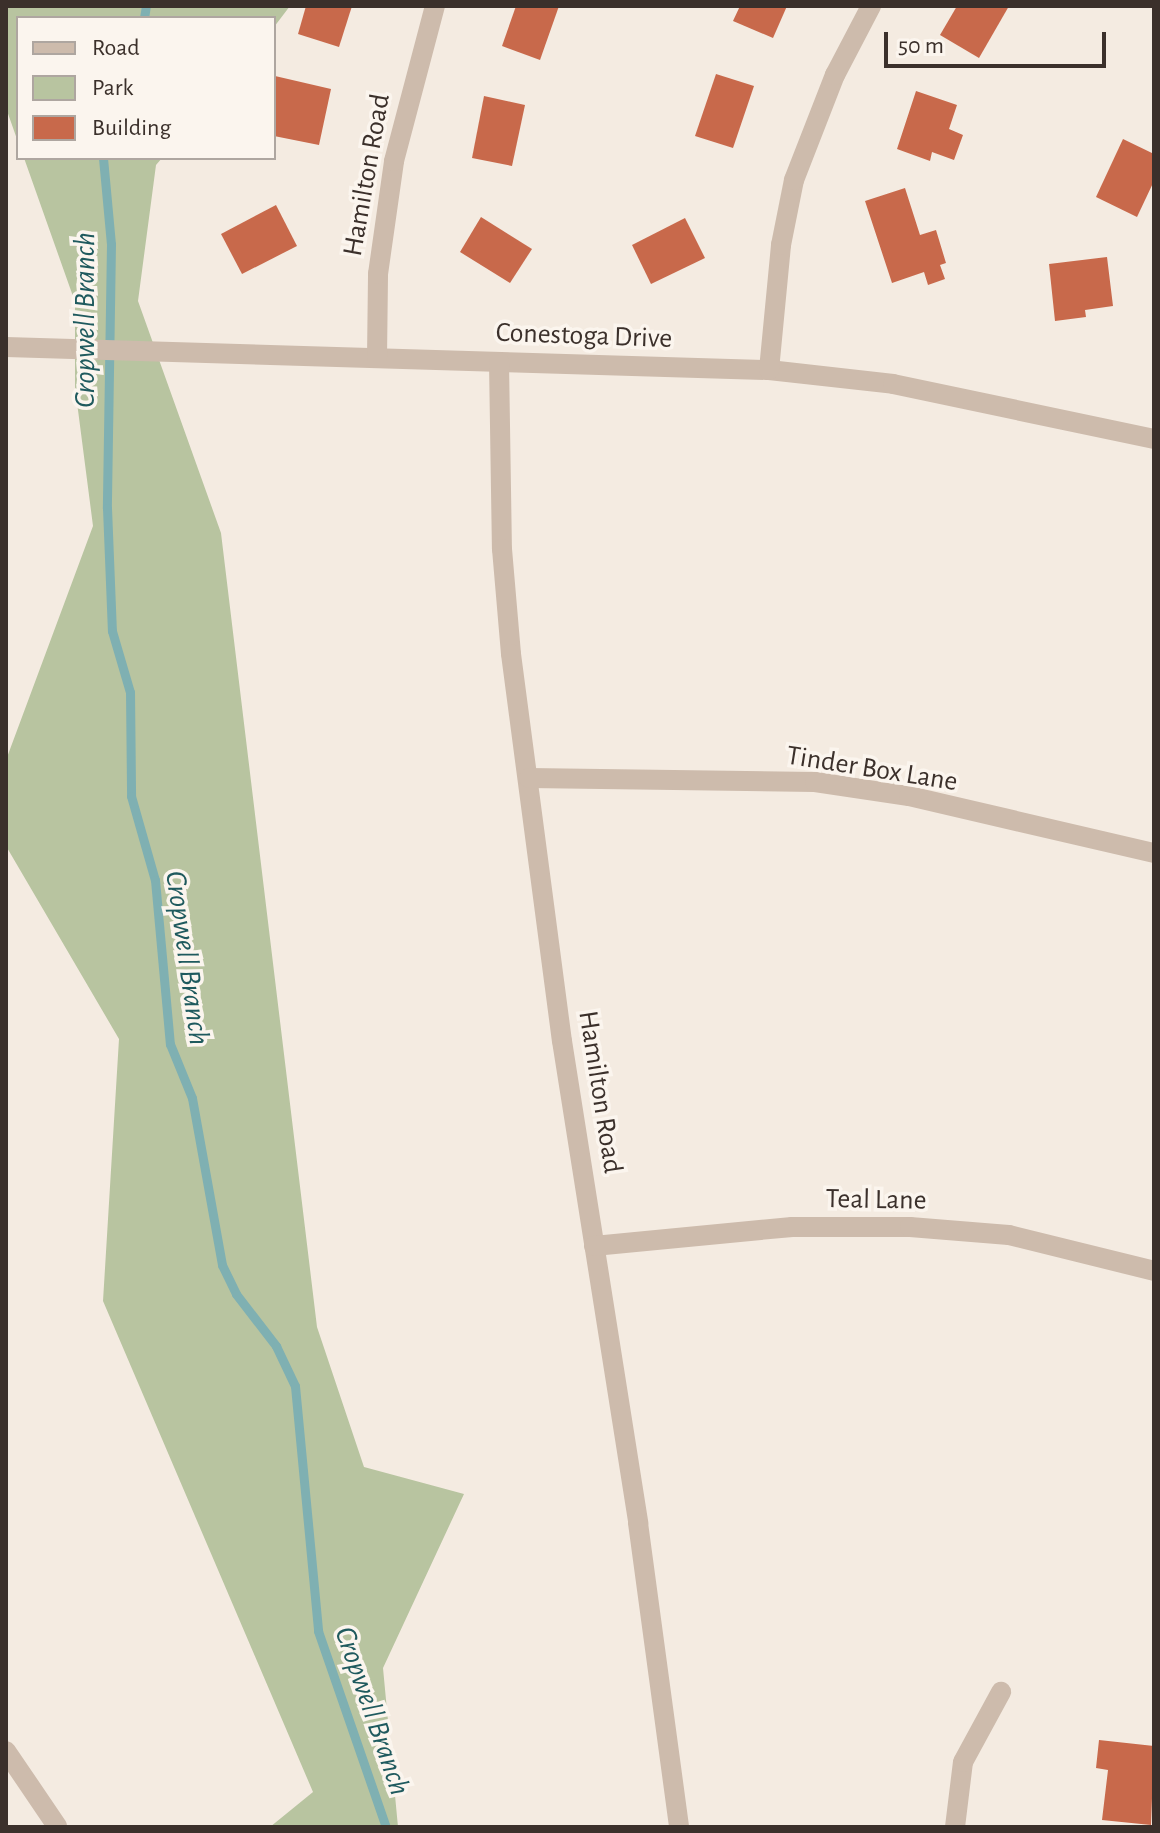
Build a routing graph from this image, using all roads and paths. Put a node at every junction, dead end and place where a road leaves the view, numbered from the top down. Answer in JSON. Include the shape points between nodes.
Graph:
{"nodes":[{"id":1,"x":435,"y":6,"type":"edge"},
{"id":2,"x":871,"y":6,"type":"edge"},
{"id":3,"x":6,"y":347,"type":"edge"},
{"id":4,"x":377,"y":358,"type":"junction"},
{"id":5,"x":499,"y":362,"type":"junction"},
{"id":6,"x":769,"y":370,"type":"junction"},
{"id":7,"x":1154,"y":439,"type":"edge"},
{"id":8,"x":529,"y":778,"type":"junction"},
{"id":9,"x":1154,"y":853,"type":"edge"},
{"id":10,"x":594,"y":1246,"type":"junction"},
{"id":11,"x":1154,"y":1271,"type":"edge"},
{"id":12,"x":1001,"y":1692,"type":"dead end"},
{"id":13,"x":6,"y":1751,"type":"edge"},
{"id":14,"x":57,"y":1826,"type":"edge"},
{"id":15,"x":679,"y":1827,"type":"edge"},
{"id":16,"x":955,"y":1827,"type":"edge"}],
"edges":[{"from":1,"to":4,"type":"street","name":"Hamilton Road","via":[[394,161],[378,274]]},
{"from":2,"to":6,"type":"street","via":[[829,89],[794,180],[781,245]]},
{"from":3,"to":4,"type":"street","name":"Conestoga Drive"},
{"from":4,"to":5,"type":"street","name":"Conestoga Drive"},
{"from":5,"to":6,"type":"street","name":"Conestoga Drive"},
{"from":5,"to":8,"type":"street","name":"Hamilton Road","via":[[502,549]]},
{"from":6,"to":7,"type":"street","name":"Conestoga Drive","via":[[893,384]]},
{"from":8,"to":9,"type":"street","name":"Tinder Box Lane","via":[[815,782],[909,796]]},
{"from":8,"to":10,"type":"street","name":"Hamilton Road"},
{"from":10,"to":11,"type":"street","name":"Teal Lane","via":[[792,1227],[910,1227],[1009,1235]]},
{"from":10,"to":15,"type":"street","name":"Hamilton Road"},
{"from":12,"to":16,"type":"street","via":[[963,1762]]},
{"from":13,"to":14,"type":"street"}]}
